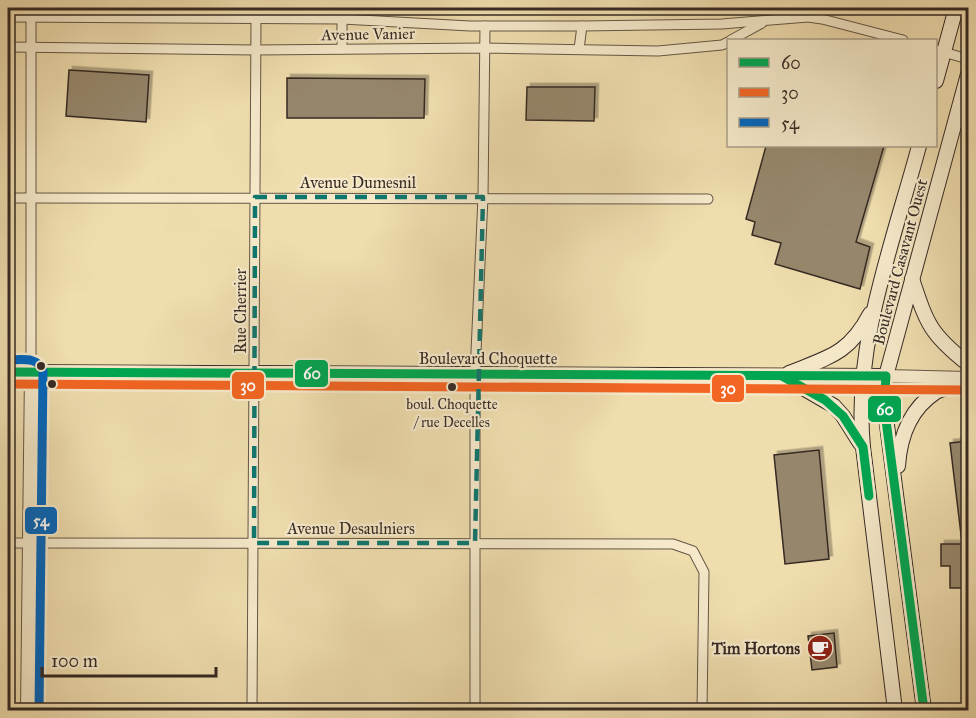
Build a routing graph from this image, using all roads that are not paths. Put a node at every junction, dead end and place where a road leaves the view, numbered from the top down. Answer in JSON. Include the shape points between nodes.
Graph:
{"nodes":[{"id":1,"x":956,"y":8,"type":"edge"},
{"id":2,"x":31,"y":12,"type":"edge"},
{"id":3,"x":8,"y":17,"type":"edge"},
{"id":4,"x":256,"y":19,"type":"junction"},
{"id":5,"x":342,"y":19,"type":"junction"},
{"id":6,"x":767,"y":20,"type":"junction"},
{"id":7,"x":485,"y":26,"type":"junction"},
{"id":8,"x":582,"y":26,"type":"junction"},
{"id":9,"x":734,"y":39,"type":"edge"},
{"id":10,"x":899,"y":39,"type":"edge"},
{"id":11,"x":727,"y":42,"type":"edge"},
{"id":12,"x":8,"y":47,"type":"edge"},
{"id":13,"x":31,"y":48,"type":"junction"},
{"id":14,"x":485,"y":48,"type":"junction"},
{"id":15,"x":342,"y":49,"type":"junction"},
{"id":16,"x":579,"y":49,"type":"junction"},
{"id":17,"x":255,"y":50,"type":"junction"},
{"id":18,"x":939,"y":51,"type":"edge"},
{"id":19,"x":969,"y":59,"type":"edge"},
{"id":20,"x":937,"y":71,"type":"edge"},
{"id":21,"x":969,"y":75,"type":"edge"},
{"id":22,"x":919,"y":147,"type":"edge"},
{"id":23,"x":31,"y":197,"type":"junction"},
{"id":24,"x":255,"y":197,"type":"junction"},
{"id":25,"x":483,"y":197,"type":"junction"},
{"id":26,"x":8,"y":198,"type":"edge"},
{"id":27,"x":708,"y":199,"type":"dead end"},
{"id":28,"x":911,"y":278,"type":"junction"},
{"id":29,"x":877,"y":300,"type":"junction"},
{"id":30,"x":969,"y":364,"type":"edge"},
{"id":31,"x":8,"y":372,"type":"edge"},
{"id":32,"x":31,"y":372,"type":"junction"},
{"id":33,"x":255,"y":373,"type":"junction"},
{"id":34,"x":475,"y":374,"type":"junction"},
{"id":35,"x":782,"y":376,"type":"junction"},
{"id":36,"x":864,"y":376,"type":"junction"},
{"id":37,"x":886,"y":376,"type":"junction"},
{"id":38,"x":969,"y":378,"type":"edge"},
{"id":39,"x":969,"y":383,"type":"edge"},
{"id":40,"x":862,"y":447,"type":"junction"},
{"id":41,"x":897,"y":495,"type":"junction"},
{"id":42,"x":8,"y":543,"type":"edge"},
{"id":43,"x":254,"y":543,"type":"junction"},
{"id":44,"x":475,"y":543,"type":"junction"},
{"id":45,"x":28,"y":544,"type":"junction"},
{"id":46,"x":27,"y":711,"type":"edge"},
{"id":47,"x":252,"y":711,"type":"edge"},
{"id":48,"x":475,"y":711,"type":"edge"},
{"id":49,"x":702,"y":711,"type":"edge"},
{"id":50,"x":895,"y":711,"type":"edge"},
{"id":51,"x":924,"y":711,"type":"edge"}],
"edges":[{"from":1,"to":18,"type":"main road"},
{"from":2,"to":3,"type":"street","name":"Avenue Vanier"},
{"from":2,"to":4,"type":"street","name":"Avenue Vanier"},
{"from":2,"to":13,"type":"street"},
{"from":4,"to":5,"type":"street","name":"Avenue Vanier"},
{"from":4,"to":17,"type":"street","name":"Rue Cherrier"},
{"from":5,"to":7,"type":"street","name":"Avenue Vanier"},
{"from":5,"to":15,"type":"street"},
{"from":6,"to":8,"type":"street","name":"Avenue Vanier"},
{"from":6,"to":9,"type":"street","name":"Avenue Vanier"},
{"from":6,"to":10,"type":"street","name":"Avenue Vanier","via":[[822,19]]},
{"from":7,"to":8,"type":"street","name":"Avenue Vanier"},
{"from":7,"to":14,"type":"street"},
{"from":8,"to":16,"type":"street"},
{"from":11,"to":16,"type":"street","name":"Avenue Vanier","via":[[658,51]]},
{"from":12,"to":13,"type":"street","name":"Avenue Vanier"},
{"from":13,"to":17,"type":"street","name":"Avenue Vanier"},
{"from":13,"to":23,"type":"street"},
{"from":14,"to":15,"type":"street","name":"Avenue Vanier"},
{"from":14,"to":16,"type":"street","name":"Avenue Vanier"},
{"from":14,"to":25,"type":"street"},
{"from":15,"to":17,"type":"street","name":"Avenue Vanier"},
{"from":17,"to":24,"type":"street","name":"Rue Cherrier"},
{"from":18,"to":19,"type":"street"},
{"from":18,"to":20,"type":"main road"},
{"from":21,"to":28,"type":"main road","name":"Boulevard Casavant Ouest"},
{"from":22,"to":29,"type":"main road","name":"Boulevard Casavant Ouest"},
{"from":23,"to":24,"type":"street","name":"Avenue Dumesnil"},
{"from":23,"to":26,"type":"street","name":"Avenue Dumesnil"},
{"from":23,"to":32,"type":"street"},
{"from":24,"to":25,"type":"street","name":"Avenue Dumesnil"},
{"from":24,"to":33,"type":"street","name":"Rue Cherrier"},
{"from":25,"to":27,"type":"street","name":"Avenue Dumesnil"},
{"from":25,"to":34,"type":"street"},
{"from":28,"to":30,"type":"main road","via":[[931,330]]},
{"from":28,"to":37,"type":"main road","name":"Boulevard Casavant Ouest"},
{"from":29,"to":35,"type":"main road","via":[[861,330],[837,354]]},
{"from":29,"to":36,"type":"main road","name":"Boulevard Casavant Ouest"},
{"from":31,"to":32,"type":"main road","name":"Boulevard Choquette"},
{"from":32,"to":33,"type":"main road","name":"Boulevard Choquette"},
{"from":32,"to":45,"type":"street"},
{"from":33,"to":34,"type":"main road","name":"Boulevard Choquette"},
{"from":33,"to":43,"type":"street","name":"Rue Cherrier"},
{"from":34,"to":35,"type":"main road","name":"Boulevard Choquette"},
{"from":34,"to":44,"type":"street"},
{"from":35,"to":36,"type":"main road","name":"Boulevard Choquette"},
{"from":35,"to":40,"type":"main road","via":[[834,406]]},
{"from":36,"to":37,"type":"main road","name":"Boulevard Choquette"},
{"from":36,"to":40,"type":"main road","name":"Boulevard Casavant Ouest","via":[[860,405]]},
{"from":37,"to":38,"type":"street","name":"Boulevard Choquette"},
{"from":37,"to":41,"type":"main road","name":"Boulevard Casavant Ouest","via":[[884,405]]},
{"from":39,"to":41,"type":"main road","via":[[938,391],[910,419],[902,435]]},
{"from":40,"to":50,"type":"main road","name":"Boulevard Casavant Ouest"},
{"from":41,"to":51,"type":"main road","name":"Boulevard Casavant Ouest"},
{"from":42,"to":45,"type":"street","name":"Avenue Desaulniers"},
{"from":43,"to":44,"type":"street","name":"Avenue Desaulniers"},
{"from":43,"to":45,"type":"street","name":"Avenue Desaulniers"},
{"from":43,"to":47,"type":"street","name":"Rue Cherrier"},
{"from":44,"to":48,"type":"street"},
{"from":44,"to":49,"type":"street","name":"Avenue Desaulniers","via":[[673,544],[693,551],[704,572]]},
{"from":45,"to":46,"type":"street"}]}
